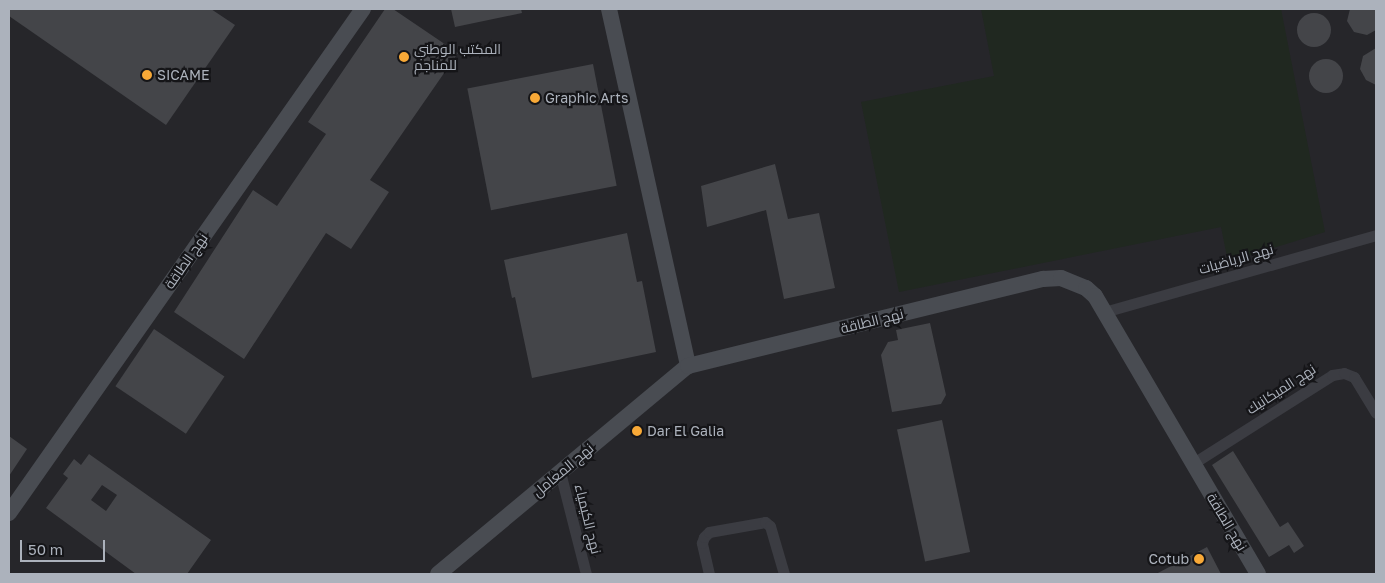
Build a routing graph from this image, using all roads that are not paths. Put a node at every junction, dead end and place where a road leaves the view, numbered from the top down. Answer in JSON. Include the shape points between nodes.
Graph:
{"nodes":[{"id":1,"x":364,"y":9,"type":"edge"},
{"id":2,"x":609,"y":9,"type":"edge"},
{"id":3,"x":1376,"y":235,"type":"edge"},
{"id":4,"x":1104,"y":312,"type":"junction"},
{"id":5,"x":688,"y":366,"type":"junction"},
{"id":6,"x":1376,"y":413,"type":"edge"},
{"id":7,"x":1192,"y":464,"type":"junction"},
{"id":8,"x":560,"y":472,"type":"junction"},
{"id":9,"x":9,"y":513,"type":"edge"},
{"id":10,"x":438,"y":574,"type":"edge"},
{"id":11,"x":586,"y":574,"type":"edge"},
{"id":12,"x":709,"y":574,"type":"edge"},
{"id":13,"x":784,"y":574,"type":"edge"},
{"id":14,"x":1258,"y":574,"type":"edge"}],
"edges":[{"from":1,"to":9,"type":"street","name":"نهج الطاقة"},
{"from":2,"to":5,"type":"street"},
{"from":3,"to":4,"type":"street","name":"نهج الرياضيات"},
{"from":4,"to":5,"type":"street","name":"نهج الطاقة","via":[[1086,288],[1062,278],[1043,280]]},
{"from":4,"to":7,"type":"street","name":"نهج الطاقة"},
{"from":5,"to":8,"type":"street","name":"نهج المعامل"},
{"from":6,"to":7,"type":"street","name":"نهج الميكانيك","via":[[1354,378],[1344,373],[1332,375]]},
{"from":7,"to":14,"type":"street","name":"نهج الطاقة"},
{"from":8,"to":10,"type":"street","name":"نهج المعامل"},
{"from":8,"to":11,"type":"street","name":"نهج الكيمياء"},
{"from":12,"to":13,"type":"street","via":[[702,543],[709,532],[765,522],[770,526]]}]}
